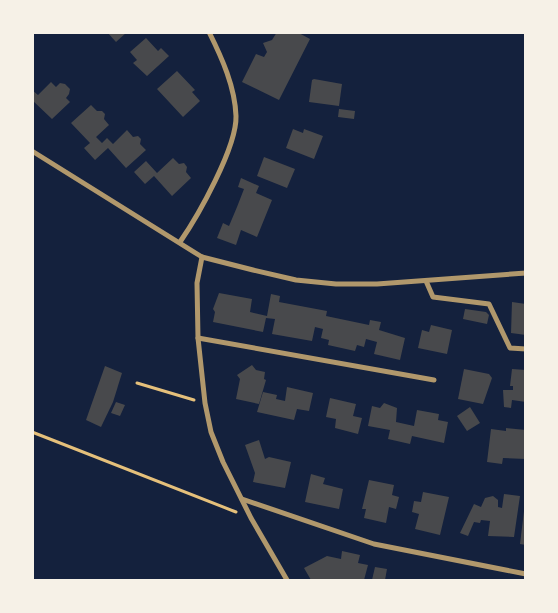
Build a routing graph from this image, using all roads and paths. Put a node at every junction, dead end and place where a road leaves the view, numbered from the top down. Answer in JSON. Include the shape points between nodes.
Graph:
{"nodes":[{"id":1,"x":209,"y":32,"type":"edge"},
{"id":2,"x":32,"y":151,"type":"edge"},
{"id":3,"x":180,"y":242,"type":"junction"},
{"id":4,"x":202,"y":257,"type":"junction"},
{"id":5,"x":526,"y":273,"type":"edge"},
{"id":6,"x":426,"y":281,"type":"junction"},
{"id":7,"x":198,"y":338,"type":"junction"},
{"id":8,"x":526,"y":349,"type":"edge"},
{"id":9,"x":434,"y":380,"type":"dead end"},
{"id":10,"x":137,"y":384,"type":"dead end"},
{"id":11,"x":205,"y":403,"type":"junction"},
{"id":12,"x":32,"y":432,"type":"edge"},
{"id":13,"x":242,"y":499,"type":"junction"},
{"id":14,"x":251,"y":518,"type":"junction"},
{"id":15,"x":526,"y":574,"type":"edge"},
{"id":16,"x":287,"y":580,"type":"edge"}],
"edges":[{"from":1,"to":3,"type":"street","via":[[230,84],[236,117],[231,143],[199,213]]},
{"from":2,"to":3,"type":"street"},
{"from":3,"to":4,"type":"street"},
{"from":4,"to":6,"type":"street","via":[[303,280],[352,284]]},
{"from":4,"to":7,"type":"street","via":[[197,283]]},
{"from":5,"to":6,"type":"street"},
{"from":6,"to":8,"type":"street","via":[[433,297],[489,304],[510,348]]},
{"from":7,"to":9,"type":"street"},
{"from":7,"to":11,"type":"street"},
{"from":10,"to":11,"type":"path"},
{"from":11,"to":13,"type":"street","via":[[222,462]]},
{"from":12,"to":14,"type":"path"},
{"from":13,"to":14,"type":"street"},
{"from":13,"to":15,"type":"street","via":[[374,544]]},
{"from":14,"to":16,"type":"street"}]}
